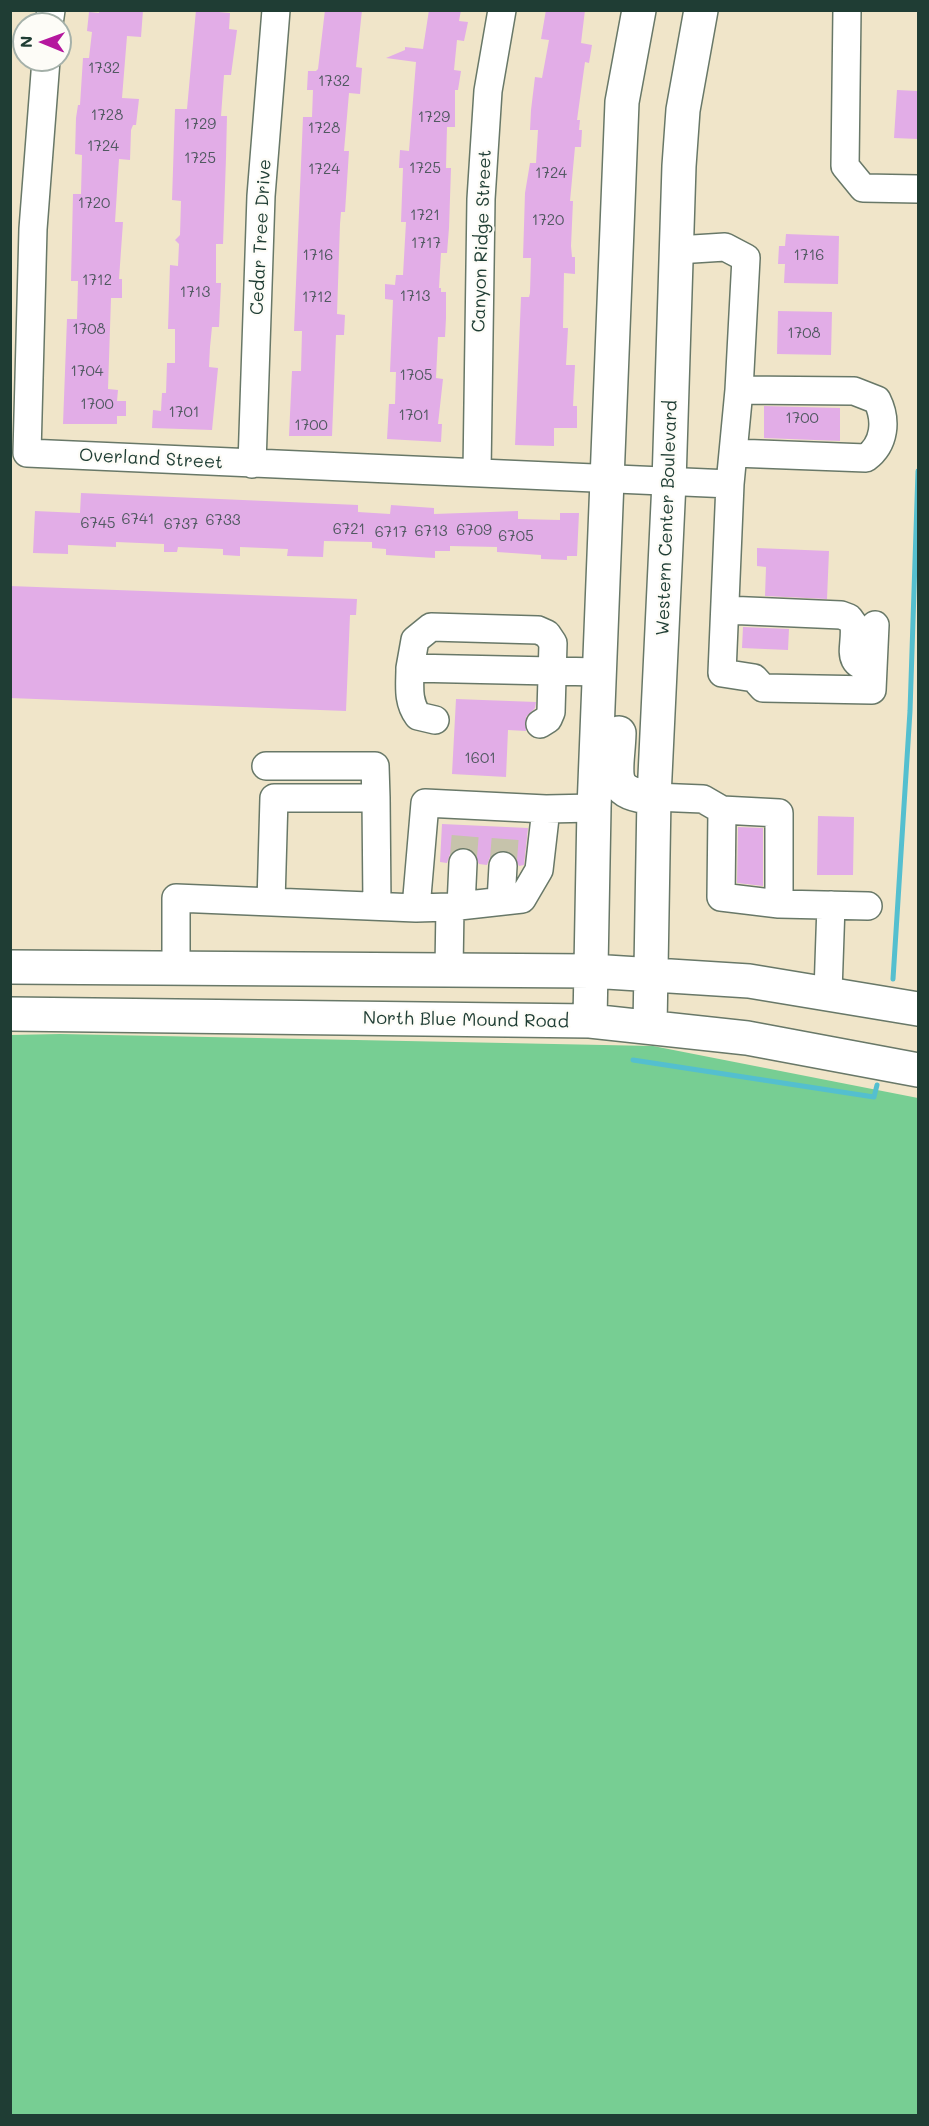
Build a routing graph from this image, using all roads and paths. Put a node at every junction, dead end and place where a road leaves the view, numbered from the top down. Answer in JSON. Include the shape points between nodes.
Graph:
{"nodes":[{"id":1,"x":276,"y":10,"type":"edge"},
{"id":2,"x":502,"y":10,"type":"edge"},
{"id":3,"x":639,"y":10,"type":"edge"},
{"id":4,"x":701,"y":10,"type":"edge"},
{"id":5,"x":847,"y":10,"type":"edge"},
{"id":6,"x":45,"y":72,"type":"edge"},
{"id":7,"x":918,"y":189,"type":"edge"},
{"id":8,"x":677,"y":250,"type":"junction"},
{"id":9,"x":739,"y":390,"type":"junction"},
{"id":10,"x":734,"y":453,"type":"junction"},
{"id":11,"x":252,"y":464,"type":"junction"},
{"id":12,"x":477,"y":472,"type":"junction"},
{"id":13,"x":606,"y":479,"type":"junction"},
{"id":14,"x":669,"y":482,"type":"junction"},
{"id":15,"x":730,"y":484,"type":"junction"},
{"id":16,"x":725,"y":610,"type":"junction"},
{"id":17,"x":875,"y":625,"type":"dead end"},
{"id":18,"x":410,"y":668,"type":"junction"},
{"id":19,"x":873,"y":669,"type":"junction"},
{"id":20,"x":552,"y":671,"type":"junction"},
{"id":21,"x":599,"y":672,"type":"junction"},
{"id":22,"x":435,"y":720,"type":"dead end"},
{"id":23,"x":540,"y":724,"type":"dead end"},
{"id":24,"x":266,"y":765,"type":"dead end"},
{"id":25,"x":654,"y":797,"type":"junction"},
{"id":26,"x":376,"y":798,"type":"junction"},
{"id":27,"x":594,"y":808,"type":"junction"},
{"id":28,"x":546,"y":809,"type":"junction"},
{"id":29,"x":722,"y":810,"type":"junction"},
{"id":30,"x":463,"y":863,"type":"tunnel mouth"},
{"id":31,"x":503,"y":866,"type":"tunnel mouth"},
{"id":32,"x":501,"y":901,"type":"junction"},
{"id":33,"x":271,"y":902,"type":"junction"},
{"id":34,"x":779,"y":904,"type":"junction"},
{"id":35,"x":831,"y":905,"type":"junction"},
{"id":36,"x":377,"y":906,"type":"junction"},
{"id":37,"x":868,"y":906,"type":"dead end"},
{"id":38,"x":456,"y":907,"type":"junction"},
{"id":39,"x":416,"y":908,"type":"junction"},
{"id":40,"x":10,"y":967,"type":"edge"},
{"id":41,"x":176,"y":968,"type":"junction"},
{"id":42,"x":449,"y":969,"type":"junction"},
{"id":43,"x":591,"y":971,"type":"junction"},
{"id":44,"x":651,"y":974,"type":"junction"},
{"id":45,"x":828,"y":992,"type":"junction"},
{"id":46,"x":918,"y":1009,"type":"edge"},
{"id":47,"x":10,"y":1014,"type":"edge"},
{"id":48,"x":590,"y":1021,"type":"junction"},
{"id":49,"x":650,"y":1026,"type":"junction"},
{"id":50,"x":918,"y":1070,"type":"edge"}],
"edges":[{"from":1,"to":11,"type":"street","name":"Cedar Tree Drive","via":[[261,196]]},
{"from":2,"to":12,"type":"street","name":"Canyon Ridge Street","via":[[488,92],[481,199]]},
{"from":3,"to":13,"type":"main road","via":[[622,102]]},
{"from":4,"to":8,"type":"main road","name":"Western Center Boulevard","via":[[683,110]]},
{"from":5,"to":7,"type":"street","via":[[845,166],[863,188]]},
{"from":6,"to":11,"type":"street","name":"Overland Street","via":[[33,229],[27,453]]},
{"from":8,"to":9,"type":"street","via":[[726,247],[746,258]]},
{"from":8,"to":14,"type":"main road","name":"Western Center Boulevard"},
{"from":9,"to":10,"type":"street"},
{"from":9,"to":10,"type":"street","via":[[854,391],[877,400],[884,423],[875,451],[866,458]]},
{"from":10,"to":15,"type":"street"},
{"from":11,"to":12,"type":"street","name":"Overland Street"},
{"from":12,"to":13,"type":"street","name":"Overland Street"},
{"from":13,"to":14,"type":"street","name":"Overland Street"},
{"from":13,"to":21,"type":"main road"},
{"from":14,"to":15,"type":"street","name":"Overland Street"},
{"from":14,"to":25,"type":"main road","name":"Western Center Boulevard"},
{"from":15,"to":16,"type":"street"},
{"from":16,"to":19,"type":"street","via":[[841,615],[854,625],[855,662]]},
{"from":16,"to":19,"type":"street","via":[[722,673],[754,678],[763,688],[872,690]]},
{"from":17,"to":19,"type":"street"},
{"from":18,"to":20,"type":"street"},
{"from":18,"to":20,"type":"street","via":[[415,640],[431,627],[538,630],[553,643]]},
{"from":18,"to":22,"type":"street","via":[[412,709],[417,716]]},
{"from":20,"to":21,"type":"street"},
{"from":20,"to":23,"type":"street","via":[[551,712]]},
{"from":21,"to":25,"type":"main road","via":[[616,706],[620,726],[617,769],[621,787],[635,796]]},
{"from":21,"to":27,"type":"main road"},
{"from":24,"to":26,"type":"street","via":[[375,766]]},
{"from":25,"to":29,"type":"street","via":[[703,799]]},
{"from":25,"to":44,"type":"main road","name":"Western Center Boulevard"},
{"from":26,"to":33,"type":"street","via":[[274,798]]},
{"from":26,"to":36,"type":"street"},
{"from":27,"to":28,"type":"street"},
{"from":27,"to":43,"type":"main road"},
{"from":28,"to":32,"type":"street","via":[[539,870],[522,898]]},
{"from":28,"to":39,"type":"street","via":[[507,817],[467,815],[425,803]]},
{"from":29,"to":34,"type":"street","via":[[722,897]]},
{"from":29,"to":34,"type":"street","via":[[779,813]]},
{"from":30,"to":38,"type":"street"},
{"from":31,"to":32,"type":"street"},
{"from":32,"to":38,"type":"street"},
{"from":33,"to":36,"type":"street"},
{"from":33,"to":41,"type":"street","via":[[176,898]]},
{"from":34,"to":35,"type":"street"},
{"from":35,"to":37,"type":"street"},
{"from":35,"to":45,"type":"street"},
{"from":36,"to":39,"type":"street"},
{"from":38,"to":39,"type":"street"},
{"from":38,"to":42,"type":"street"},
{"from":40,"to":41,"type":"main road"},
{"from":41,"to":42,"type":"main road"},
{"from":42,"to":43,"type":"main road"},
{"from":43,"to":44,"type":"main road"},
{"from":43,"to":48,"type":"main road"},
{"from":44,"to":45,"type":"main road"},
{"from":44,"to":49,"type":"main road","name":"Western Center Boulevard"},
{"from":45,"to":46,"type":"main road"},
{"from":47,"to":48,"type":"main road","name":"North Blue Mound Road"},
{"from":48,"to":49,"type":"main road","name":"North Blue Mound Road"},
{"from":49,"to":50,"type":"main road","name":"North Blue Mound Road","via":[[747,1038]]}]}
